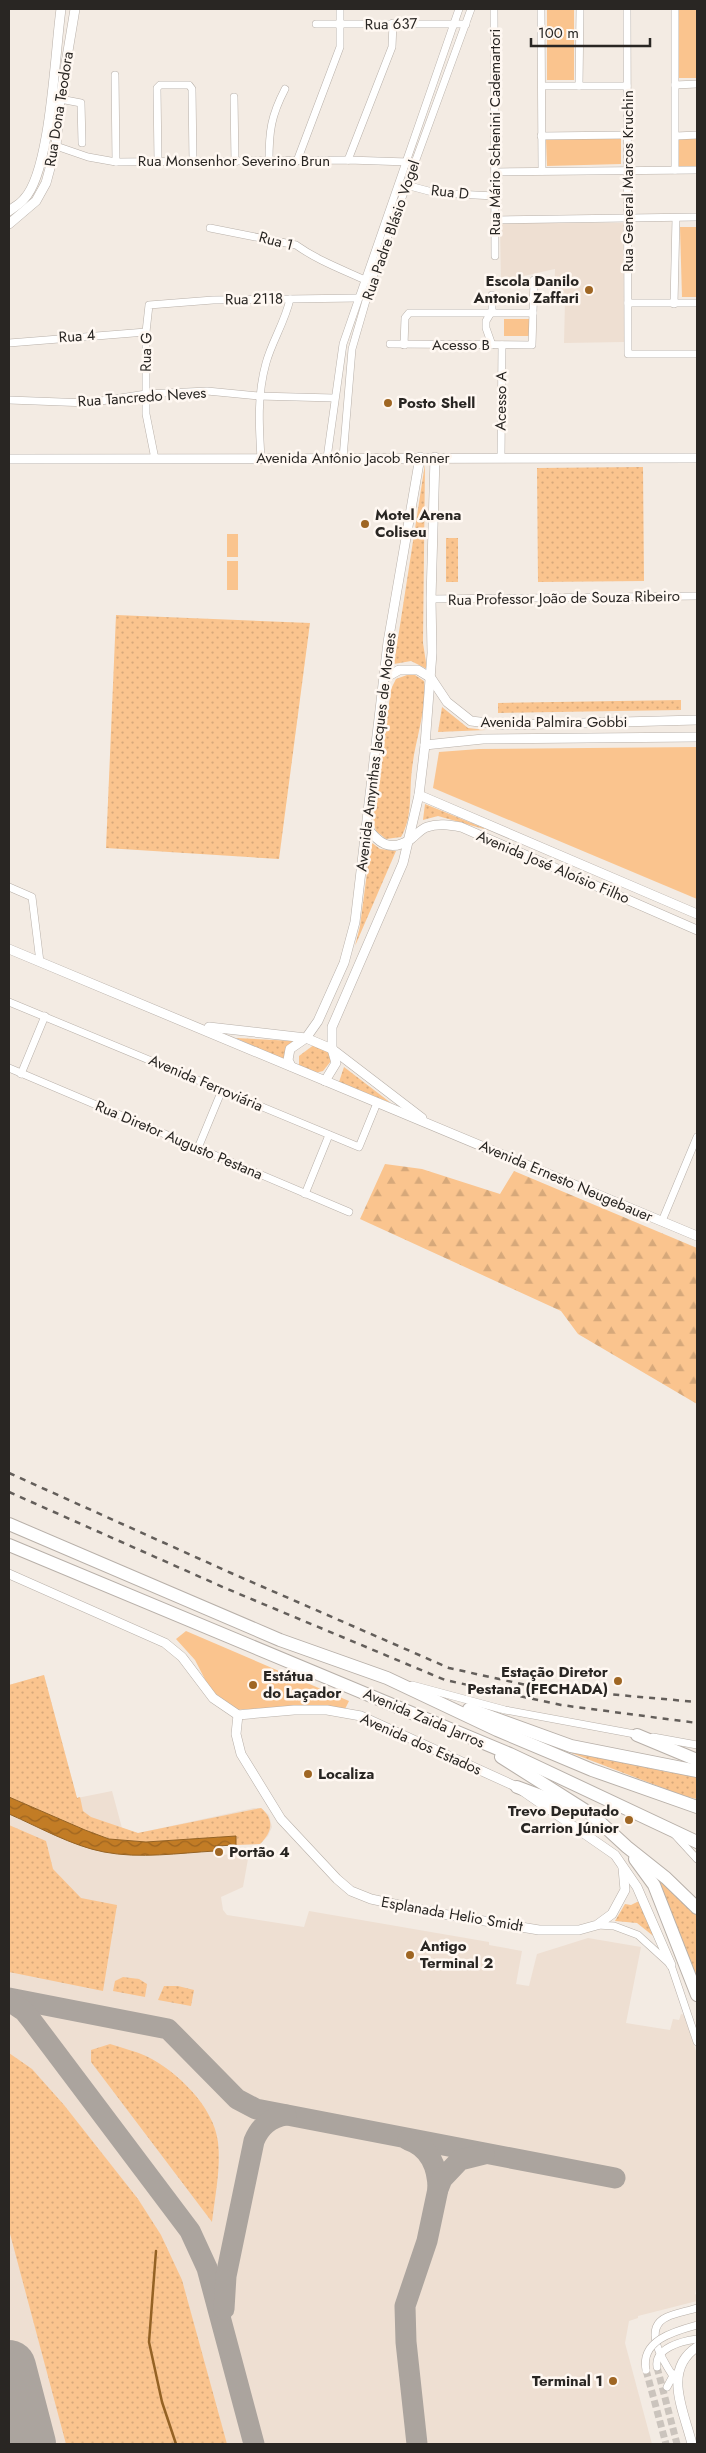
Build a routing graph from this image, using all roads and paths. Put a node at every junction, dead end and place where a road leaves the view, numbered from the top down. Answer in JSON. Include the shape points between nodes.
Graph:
{"nodes":[{"id":1,"x":61,"y":9,"type":"edge"},
{"id":2,"x":75,"y":9,"type":"edge"},
{"id":3,"x":340,"y":9,"type":"edge"},
{"id":4,"x":459,"y":9,"type":"edge"},
{"id":5,"x":471,"y":9,"type":"edge"},
{"id":6,"x":494,"y":9,"type":"edge"},
{"id":7,"x":541,"y":9,"type":"edge"},
{"id":8,"x":580,"y":9,"type":"edge"},
{"id":9,"x":627,"y":9,"type":"edge"},
{"id":10,"x":675,"y":9,"type":"edge"},
{"id":11,"x":393,"y":23,"type":"junction"},
{"id":12,"x":316,"y":24,"type":"dead end"},
{"id":13,"x":341,"y":24,"type":"junction"},
{"id":14,"x":453,"y":24,"type":"junction"},
{"id":15,"x":466,"y":24,"type":"junction"},
{"id":16,"x":115,"y":75,"type":"dead end"},
{"id":17,"x":697,"y":84,"type":"edge"},
{"id":18,"x":676,"y":85,"type":"junction"},
{"id":19,"x":542,"y":86,"type":"junction"},
{"id":20,"x":579,"y":86,"type":"junction"},
{"id":21,"x":627,"y":86,"type":"junction"},
{"id":22,"x":285,"y":89,"type":"dead end"},
{"id":23,"x":234,"y":98,"type":"dead end"},
{"id":24,"x":60,"y":99,"type":"junction"},
{"id":25,"x":627,"y":135,"type":"junction"},
{"id":26,"x":541,"y":136,"type":"junction"},
{"id":27,"x":676,"y":136,"type":"junction"},
{"id":28,"x":697,"y":136,"type":"edge"},
{"id":29,"x":82,"y":143,"type":"dead end"},
{"id":30,"x":56,"y":146,"type":"junction"},
{"id":31,"x":348,"y":160,"type":"junction"},
{"id":32,"x":269,"y":161,"type":"junction"},
{"id":33,"x":298,"y":161,"type":"junction"},
{"id":34,"x":116,"y":162,"type":"junction"},
{"id":35,"x":158,"y":162,"type":"junction"},
{"id":36,"x":193,"y":162,"type":"junction"},
{"id":37,"x":235,"y":162,"type":"junction"},
{"id":38,"x":406,"y":162,"type":"junction"},
{"id":39,"x":414,"y":163,"type":"junction"},
{"id":40,"x":675,"y":170,"type":"junction"},
{"id":41,"x":697,"y":170,"type":"edge"},
{"id":42,"x":542,"y":171,"type":"junction"},
{"id":43,"x":628,"y":171,"type":"junction"},
{"id":44,"x":495,"y":172,"type":"junction"},
{"id":45,"x":406,"y":185,"type":"junction"},
{"id":46,"x":495,"y":196,"type":"junction"},
{"id":47,"x":9,"y":211,"type":"edge"},
{"id":48,"x":697,"y":217,"type":"edge"},
{"id":49,"x":628,"y":218,"type":"junction"},
{"id":50,"x":676,"y":218,"type":"junction"},
{"id":51,"x":495,"y":220,"type":"junction"},
{"id":52,"x":9,"y":224,"type":"edge"},
{"id":53,"x":210,"y":228,"type":"dead end"},
{"id":54,"x":495,"y":256,"type":"dead end"},
{"id":55,"x":365,"y":280,"type":"junction"},
{"id":56,"x":534,"y":280,"type":"dead end"},
{"id":57,"x":492,"y":295,"type":"dead end"},
{"id":58,"x":290,"y":298,"type":"junction"},
{"id":59,"x":358,"y":298,"type":"junction"},
{"id":60,"x":628,"y":303,"type":"junction"},
{"id":61,"x":149,"y":304,"type":"joint"},
{"id":62,"x":674,"y":304,"type":"junction"},
{"id":63,"x":697,"y":304,"type":"edge"},
{"id":64,"x":492,"y":312,"type":"junction"},
{"id":65,"x":533,"y":313,"type":"junction"},
{"id":66,"x":146,"y":332,"type":"junction"},
{"id":67,"x":9,"y":343,"type":"edge"},
{"id":68,"x":390,"y":344,"type":"dead end"},
{"id":69,"x":404,"y":345,"type":"junction"},
{"id":70,"x":492,"y":345,"type":"junction"},
{"id":71,"x":502,"y":345,"type":"junction"},
{"id":72,"x":697,"y":354,"type":"edge"},
{"id":73,"x":146,"y":394,"type":"junction"},
{"id":74,"x":258,"y":396,"type":"junction"},
{"id":75,"x":334,"y":398,"type":"junction"},
{"id":76,"x":9,"y":400,"type":"edge"},
{"id":77,"x":420,"y":457,"type":"junction"},
{"id":78,"x":435,"y":457,"type":"junction"},
{"id":79,"x":501,"y":457,"type":"junction"},
{"id":80,"x":261,"y":458,"type":"junction"},
{"id":81,"x":327,"y":458,"type":"junction"},
{"id":82,"x":343,"y":458,"type":"junction"},
{"id":83,"x":697,"y":458,"type":"edge"},
{"id":84,"x":155,"y":459,"type":"junction"},
{"id":85,"x":9,"y":460,"type":"edge"},
{"id":86,"x":697,"y":596,"type":"edge"},
{"id":87,"x":431,"y":599,"type":"junction"},
{"id":88,"x":385,"y":678,"type":"junction"},
{"id":89,"x":430,"y":678,"type":"junction"},
{"id":90,"x":697,"y":720,"type":"edge"},
{"id":91,"x":697,"y":737,"type":"edge"},
{"id":92,"x":425,"y":745,"type":"junction"},
{"id":93,"x":418,"y":795,"type":"junction"},
{"id":94,"x":366,"y":826,"type":"junction"},
{"id":95,"x":409,"y":840,"type":"junction"},
{"id":96,"x":9,"y":887,"type":"edge"},
{"id":97,"x":697,"y":914,"type":"edge"},
{"id":98,"x":697,"y":930,"type":"edge"},
{"id":99,"x":9,"y":949,"type":"edge"},
{"id":100,"x":40,"y":962,"type":"junction"},
{"id":101,"x":9,"y":1002,"type":"edge"},
{"id":102,"x":45,"y":1016,"type":"junction"},
{"id":103,"x":198,"y":1026,"type":"junction"},
{"id":104,"x":306,"y":1038,"type":"junction"},
{"id":105,"x":332,"y":1049,"type":"junction"},
{"id":106,"x":291,"y":1066,"type":"junction"},
{"id":107,"x":9,"y":1068,"type":"edge"},
{"id":108,"x":21,"y":1074,"type":"junction"},
{"id":109,"x":325,"y":1081,"type":"junction"},
{"id":110,"x":222,"y":1090,"type":"junction"},
{"id":111,"x":377,"y":1103,"type":"junction"},
{"id":112,"x":434,"y":1127,"type":"junction"},
{"id":113,"x":329,"y":1135,"type":"junction"},
{"id":114,"x":697,"y":1137,"type":"edge"},
{"id":115,"x":198,"y":1148,"type":"junction"},
{"id":116,"x":306,"y":1194,"type":"junction"},
{"id":117,"x":349,"y":1212,"type":"dead end"},
{"id":118,"x":662,"y":1221,"type":"junction"},
{"id":119,"x":697,"y":1236,"type":"edge"},
{"id":120,"x":9,"y":1524,"type":"edge"},
{"id":121,"x":9,"y":1544,"type":"edge"},
{"id":122,"x":9,"y":1574,"type":"edge"},
{"id":123,"x":387,"y":1678,"type":"junction"},
{"id":124,"x":238,"y":1715,"type":"junction"},
{"id":125,"x":637,"y":1735,"type":"junction"},
{"id":126,"x":472,"y":1738,"type":"junction"},
{"id":127,"x":697,"y":1744,"type":"edge"},
{"id":128,"x":697,"y":1760,"type":"edge"},
{"id":129,"x":697,"y":1771,"type":"edge"},
{"id":130,"x":517,"y":1787,"type":"junction"},
{"id":131,"x":697,"y":1807,"type":"edge"},
{"id":132,"x":591,"y":1814,"type":"junction"},
{"id":133,"x":672,"y":1831,"type":"junction"},
{"id":134,"x":697,"y":1842,"type":"edge"},
{"id":135,"x":627,"y":1847,"type":"junction"},
{"id":136,"x":615,"y":1855,"type":"junction"},
{"id":137,"x":697,"y":1859,"type":"edge"},
{"id":138,"x":697,"y":1908,"type":"edge"},
{"id":139,"x":597,"y":1925,"type":"junction"},
{"id":140,"x":671,"y":1965,"type":"junction"},
{"id":141,"x":697,"y":1995,"type":"edge"},
{"id":142,"x":697,"y":2042,"type":"edge"},
{"id":143,"x":697,"y":2308,"type":"edge"},
{"id":144,"x":697,"y":2324,"type":"edge"},
{"id":145,"x":697,"y":2339,"type":"edge"},
{"id":146,"x":697,"y":2347,"type":"edge"},
{"id":147,"x":660,"y":2353,"type":"junction"},
{"id":148,"x":657,"y":2367,"type":"tunnel mouth"},
{"id":149,"x":646,"y":2370,"type":"tunnel mouth"},
{"id":150,"x":674,"y":2378,"type":"junction"},
{"id":151,"x":667,"y":2387,"type":"dead end"},
{"id":152,"x":692,"y":2444,"type":"edge"}],
"edges":[{"from":1,"to":47,"type":"street","name":"Rua Dona Teodora","via":[[46,145],[25,199]]},
{"from":2,"to":24,"type":"street","name":"Rua Dona Teodora"},
{"from":3,"to":13,"type":"street"},
{"from":4,"to":14,"type":"street","name":"Rua Padre Blásio Vogel"},
{"from":5,"to":15,"type":"street","name":"Rua Padre Blásio Vogel"},
{"from":6,"to":44,"type":"street","name":"Rua Mário Schenini Cademartori"},
{"from":7,"to":19,"type":"street"},
{"from":8,"to":20,"type":"street"},
{"from":9,"to":21,"type":"street","name":"Rua General Marcos Kruchin"},
{"from":10,"to":18,"type":"street"},
{"from":11,"to":13,"type":"street","name":"Rua 637"},
{"from":11,"to":14,"type":"street","name":"Rua 637"},
{"from":11,"to":31,"type":"street","via":[[392,47]]},
{"from":12,"to":13,"type":"street","name":"Rua 637"},
{"from":13,"to":33,"type":"street","via":[[340,48]]},
{"from":14,"to":15,"type":"street","name":"Rua 637"},
{"from":14,"to":38,"type":"street","name":"Rua Padre Blásio Vogel"},
{"from":15,"to":39,"type":"street","name":"Rua Padre Blásio Vogel"},
{"from":16,"to":34,"type":"street"},
{"from":17,"to":18,"type":"street"},
{"from":18,"to":27,"type":"street"},
{"from":19,"to":20,"type":"street"},
{"from":19,"to":26,"type":"street"},
{"from":20,"to":21,"type":"street"},
{"from":21,"to":25,"type":"street","name":"Rua General Marcos Kruchin"},
{"from":22,"to":32,"type":"street","via":[[273,112]]},
{"from":23,"to":37,"type":"street"},
{"from":24,"to":29,"type":"street","via":[[81,103]]},
{"from":24,"to":30,"type":"street","name":"Rua Dona Teodora"},
{"from":25,"to":26,"type":"street"},
{"from":25,"to":43,"type":"street","name":"Rua General Marcos Kruchin"},
{"from":26,"to":42,"type":"street"},
{"from":27,"to":28,"type":"street"},
{"from":27,"to":40,"type":"street"},
{"from":30,"to":34,"type":"street","name":"Rua Monsenhor Severino Brun"},
{"from":30,"to":52,"type":"street","name":"Rua Dona Teodora","via":[[40,195]]},
{"from":31,"to":33,"type":"street","name":"Rua Monsenhor Severino Brun"},
{"from":31,"to":38,"type":"street","name":"Rua Monsenhor Severino Brun"},
{"from":32,"to":33,"type":"street","name":"Rua Monsenhor Severino Brun"},
{"from":32,"to":37,"type":"street","name":"Rua Monsenhor Severino Brun"},
{"from":34,"to":35,"type":"street","name":"Rua Monsenhor Severino Brun"},
{"from":35,"to":36,"type":"street","name":"Rua Monsenhor Severino Brun"},
{"from":35,"to":36,"type":"street","via":[[157,88],[160,85],[189,85],[192,89]]},
{"from":36,"to":37,"type":"street","name":"Rua Monsenhor Severino Brun"},
{"from":38,"to":39,"type":"street","name":"Rua Monsenhor Severino Brun"},
{"from":38,"to":55,"type":"street","name":"Rua Padre Blásio Vogel"},
{"from":39,"to":45,"type":"street","name":"Rua Padre Blásio Vogel"},
{"from":40,"to":41,"type":"street"},
{"from":40,"to":43,"type":"street"},
{"from":42,"to":43,"type":"street"},
{"from":42,"to":44,"type":"street"},
{"from":43,"to":49,"type":"street","name":"Rua General Marcos Kruchin"},
{"from":44,"to":46,"type":"street","name":"Rua Mário Schenini Cademartori"},
{"from":45,"to":46,"type":"street","name":"Rua D","via":[[436,193]]},
{"from":45,"to":82,"type":"street","name":"Rua Padre Blásio Vogel","via":[[372,280],[352,349]]},
{"from":46,"to":51,"type":"street","name":"Rua Mário Schenini Cademartori"},
{"from":48,"to":50,"type":"street"},
{"from":49,"to":50,"type":"street"},
{"from":49,"to":51,"type":"street"},
{"from":49,"to":60,"type":"street","name":"Rua General Marcos Kruchin"},
{"from":50,"to":62,"type":"street"},
{"from":51,"to":54,"type":"street","name":"Rua Mário Schenini Cademartori"},
{"from":53,"to":55,"type":"street","name":"Rua 1","via":[[296,244],[311,256]]},
{"from":55,"to":59,"type":"street","name":"Rua Padre Blásio Vogel"},
{"from":56,"to":65,"type":"street"},
{"from":57,"to":64,"type":"street"},
{"from":58,"to":59,"type":"street","name":"Rua 2118"},
{"from":58,"to":61,"type":"street","name":"Rua 2118"},
{"from":58,"to":74,"type":"street","via":[[286,316],[266,362]]},
{"from":59,"to":75,"type":"street","name":"Rua Padre Blásio Vogel","via":[[343,344]]},
{"from":60,"to":62,"type":"street"},
{"from":60,"to":72,"type":"street","name":"Rua General Marcos Kruchin","via":[[628,354]]},
{"from":61,"to":66,"type":"street","name":"Rua G"},
{"from":62,"to":63,"type":"street"},
{"from":64,"to":65,"type":"street"},
{"from":64,"to":69,"type":"street","via":[[412,313],[405,318]]},
{"from":64,"to":70,"type":"street","via":[[486,321]]},
{"from":65,"to":71,"type":"street","name":"Acesso B","via":[[532,345]]},
{"from":66,"to":67,"type":"street","name":"Rua 4"},
{"from":66,"to":73,"type":"street","name":"Rua G"},
{"from":68,"to":69,"type":"street","name":"Acesso B"},
{"from":69,"to":70,"type":"street","name":"Acesso B"},
{"from":70,"to":71,"type":"street","name":"Acesso B"},
{"from":71,"to":79,"type":"street","name":"Acesso A"},
{"from":73,"to":74,"type":"street","name":"Rua Tancredo Neves","via":[[207,390]]},
{"from":73,"to":76,"type":"street","name":"Rua Tancredo Neves","via":[[88,402]]},
{"from":73,"to":84,"type":"street","name":"Rua G","via":[[146,414]]},
{"from":74,"to":75,"type":"street","name":"Rua Tancredo Neves"},
{"from":74,"to":80,"type":"street"},
{"from":75,"to":81,"type":"street","name":"Rua Padre Blásio Vogel"},
{"from":77,"to":78,"type":"street","name":"Avenida Antônio Jacob Renner"},
{"from":77,"to":82,"type":"street","name":"Avenida Antônio Jacob Renner"},
{"from":77,"to":88,"type":"street","name":"Avenida Amynthas Jacques de Moraes","via":[[388,642]]},
{"from":78,"to":79,"type":"street","name":"Avenida Antônio Jacob Renner"},
{"from":78,"to":87,"type":"street"},
{"from":79,"to":83,"type":"street","name":"Avenida Antônio Jacob Renner"},
{"from":80,"to":81,"type":"street","name":"Avenida Antônio Jacob Renner"},
{"from":80,"to":84,"type":"street","name":"Avenida Antônio Jacob Renner"},
{"from":81,"to":82,"type":"street","name":"Avenida Antônio Jacob Renner"},
{"from":84,"to":85,"type":"street","name":"Avenida Antônio Jacob Renner"},
{"from":86,"to":87,"type":"street","name":"Rua Professor João de Souza Ribeiro"},
{"from":87,"to":89,"type":"street"},
{"from":88,"to":89,"type":"street","via":[[399,670],[418,670]]},
{"from":88,"to":94,"type":"street","name":"Avenida Amynthas Jacques de Moraes"},
{"from":89,"to":90,"type":"street","name":"Avenida Palmira Gobbi","via":[[447,702],[471,722]]},
{"from":89,"to":92,"type":"street"},
{"from":91,"to":92,"type":"street","name":"Avenida Palmira Gobbi","via":[[483,739]]},
{"from":92,"to":93,"type":"street"},
{"from":93,"to":95,"type":"street"},
{"from":93,"to":97,"type":"street","name":"Avenida José Aloísio Filho"},
{"from":94,"to":95,"type":"street","via":[[377,841],[390,845]]},
{"from":94,"to":104,"type":"street","name":"Avenida Amynthas Jacques de Moraes","via":[[355,922],[344,963],[318,1021]]},
{"from":95,"to":98,"type":"street","name":"Avenida José Aloísio Filho","via":[[425,827],[439,824],[461,828]]},
{"from":95,"to":105,"type":"street","via":[[403,863],[332,1027]]},
{"from":96,"to":100,"type":"street","via":[[32,897]]},
{"from":99,"to":100,"type":"street","name":"Avenida Ernesto Neugebauer"},
{"from":100,"to":103,"type":"street","name":"Avenida Ernesto Neugebauer"},
{"from":101,"to":102,"type":"street","name":"Avenida Ferroviária"},
{"from":102,"to":108,"type":"street"},
{"from":102,"to":110,"type":"street","name":"Avenida Ferroviária"},
{"from":103,"to":104,"type":"street","name":"Avenida Ernesto Neugebauer"},
{"from":103,"to":106,"type":"street","name":"Avenida Ernesto Neugebauer"},
{"from":104,"to":105,"type":"street","name":"Avenida Ernesto Neugebauer"},
{"from":104,"to":106,"type":"street","via":[[290,1049],[288,1060]]},
{"from":105,"to":109,"type":"street","via":[[336,1063]]},
{"from":105,"to":112,"type":"street","name":"Avenida Ernesto Neugebauer"},
{"from":106,"to":109,"type":"street","name":"Avenida Ernesto Neugebauer"},
{"from":107,"to":108,"type":"street","name":"Rua Diretor Augusto Pestana"},
{"from":108,"to":115,"type":"street","name":"Rua Diretor Augusto Pestana"},
{"from":109,"to":111,"type":"street","name":"Avenida Ernesto Neugebauer"},
{"from":110,"to":113,"type":"street","name":"Avenida Ferroviária"},
{"from":110,"to":115,"type":"street"},
{"from":111,"to":112,"type":"street","name":"Avenida Ernesto Neugebauer"},
{"from":111,"to":113,"type":"street","name":"Avenida Ferroviária","via":[[359,1147]]},
{"from":112,"to":118,"type":"street","name":"Avenida Ernesto Neugebauer"},
{"from":113,"to":116,"type":"street"},
{"from":114,"to":118,"type":"street"},
{"from":115,"to":116,"type":"street","name":"Rua Diretor Augusto Pestana"},
{"from":116,"to":117,"type":"street","name":"Rua Diretor Augusto Pestana"},
{"from":118,"to":119,"type":"street","name":"Avenida Ernesto Neugebauer"},
{"from":120,"to":123,"type":"highway","name":"Avenida Zaida Jarros","via":[[280,1640]]},
{"from":121,"to":126,"type":"highway","name":"Avenida Zaida Jarros"},
{"from":122,"to":124,"type":"street","via":[[165,1643],[182,1657],[213,1698]]},
{"from":123,"to":125,"type":"street","via":[[505,1710]]},
{"from":123,"to":129,"type":"highway","via":[[571,1746]]},
{"from":123,"to":131,"type":"highway","name":"Avenida Zaida Jarros","via":[[575,1763]]},
{"from":124,"to":130,"type":"street","name":"Avenida dos Estados","via":[[327,1710],[361,1716]]},
{"from":124,"to":139,"type":"street","name":"Esplanada Helio Smidt","via":[[236,1734],[241,1754],[268,1800],[281,1819],[336,1879],[351,1890],[388,1903],[539,1930],[579,1930]]},
{"from":125,"to":127,"type":"street"},
{"from":125,"to":128,"type":"highway"},
{"from":126,"to":132,"type":"highway"},
{"from":126,"to":133,"type":"highway","name":"Avenida Zaida Jarros"},
{"from":130,"to":132,"type":"highway"},
{"from":130,"to":136,"type":"street","name":"Avenida dos Estados"},
{"from":132,"to":135,"type":"highway"},
{"from":133,"to":134,"type":"highway","name":"Avenida Zaida Jarros"},
{"from":133,"to":137,"type":"street"},
{"from":135,"to":138,"type":"highway"},
{"from":135,"to":141,"type":"highway","via":[[654,1885]]},
{"from":136,"to":139,"type":"street","via":[[624,1870],[625,1890],[612,1914]]},
{"from":136,"to":140,"type":"street","via":[[637,1887]]},
{"from":139,"to":140,"type":"street","via":[[614,1926],[638,1935]]},
{"from":140,"to":142,"type":"street"},
{"from":143,"to":147,"type":"street","via":[[661,2321],[655,2338]]},
{"from":144,"to":149,"type":"street","bridge":true,"via":[[678,2330],[652,2345],[645,2360]]},
{"from":145,"to":147,"type":"street","via":[[674,2345]]},
{"from":146,"to":150,"type":"street","via":[[686,2356]]},
{"from":147,"to":148,"type":"street"},
{"from":147,"to":150,"type":"street"},
{"from":150,"to":151,"type":"street"},
{"from":150,"to":152,"type":"street"}]}
